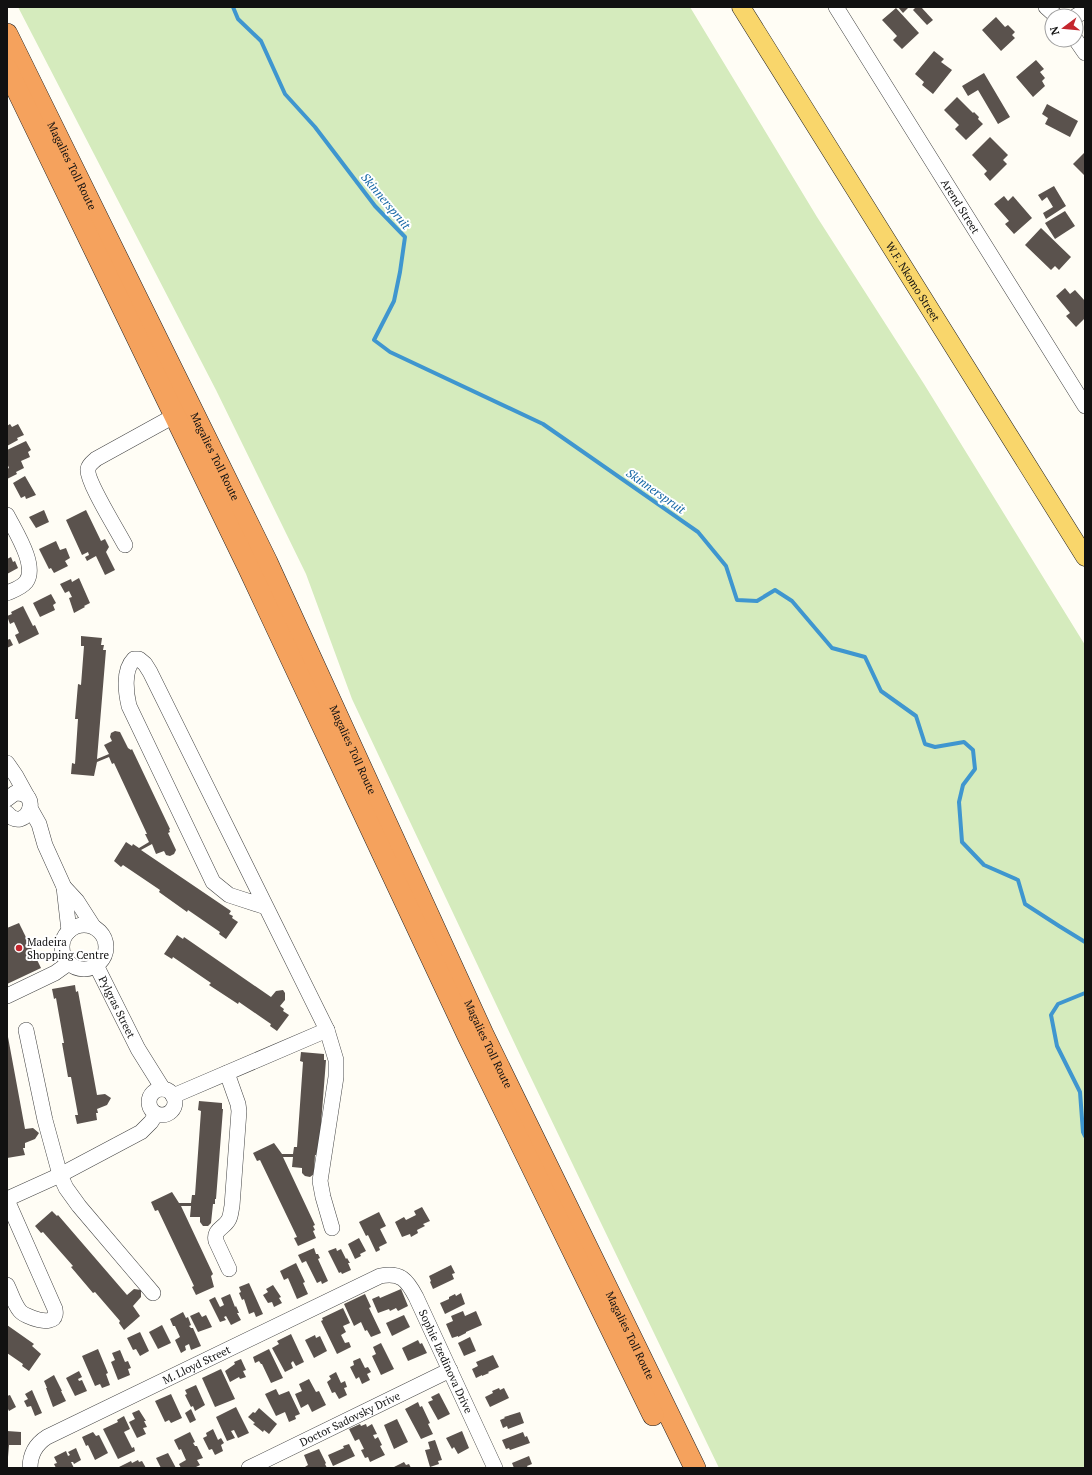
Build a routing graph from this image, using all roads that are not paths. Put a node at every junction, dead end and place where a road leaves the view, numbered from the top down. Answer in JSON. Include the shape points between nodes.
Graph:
{"nodes":[{"id":1,"x":741,"y":7,"type":"edge"},
{"id":2,"x":836,"y":7,"type":"edge"},
{"id":3,"x":7,"y":34,"type":"edge"},
{"id":4,"x":7,"y":69,"type":"edge"},
{"id":5,"x":1085,"y":406,"type":"edge"},
{"id":6,"x":174,"y":416,"type":"junction"},
{"id":7,"x":7,"y":515,"type":"edge"},
{"id":8,"x":125,"y":545,"type":"dead end"},
{"id":9,"x":1085,"y":557,"type":"edge"},
{"id":10,"x":7,"y":593,"type":"edge"},
{"id":11,"x":7,"y":763,"type":"edge"},
{"id":12,"x":7,"y":778,"type":"edge"},
{"id":13,"x":29,"y":802,"type":"junction"},
{"id":14,"x":9,"y":810,"type":"edge"},
{"id":15,"x":45,"y":845,"type":"junction"},
{"id":16,"x":64,"y":887,"type":"junction"},
{"id":17,"x":266,"y":907,"type":"junction"},
{"id":18,"x":93,"y":926,"type":"junction"},
{"id":19,"x":69,"y":931,"type":"junction"},
{"id":20,"x":69,"y":963,"type":"junction"},
{"id":21,"x":96,"y":965,"type":"junction"},
{"id":22,"x":7,"y":996,"type":"edge"},
{"id":23,"x":26,"y":1030,"type":"dead end"},
{"id":24,"x":327,"y":1030,"type":"junction"},
{"id":25,"x":138,"y":1049,"type":"junction"},
{"id":26,"x":227,"y":1073,"type":"junction"},
{"id":27,"x":168,"y":1093,"type":"junction"},
{"id":28,"x":150,"y":1098,"type":"junction"},
{"id":29,"x":156,"y":1114,"type":"junction"},
{"id":30,"x":60,"y":1175,"type":"junction"},
{"id":31,"x":7,"y":1200,"type":"edge"},
{"id":32,"x":332,"y":1228,"type":"dead end"},
{"id":33,"x":229,"y":1269,"type":"dead end"},
{"id":34,"x":380,"y":1276,"type":"joint"},
{"id":35,"x":7,"y":1286,"type":"edge"},
{"id":36,"x":153,"y":1293,"type":"dead end"},
{"id":37,"x":450,"y":1370,"type":"junction"},
{"id":38,"x":272,"y":1463,"type":"edge"},
{"id":39,"x":30,"y":1468,"type":"edge"},
{"id":40,"x":249,"y":1468,"type":"edge"},
{"id":41,"x":495,"y":1468,"type":"edge"},
{"id":42,"x":679,"y":1468,"type":"edge"},
{"id":43,"x":695,"y":1468,"type":"edge"}],
"edges":[{"from":1,"to":9,"type":"main road","name":"W.F. Nkomo Street"},
{"from":2,"to":5,"type":"street","name":"Arend Street"},
{"from":3,"to":43,"type":"highway","name":"Magalies Toll Route","via":[[266,562],[483,1034]]},
{"from":4,"to":6,"type":"highway","name":"Magalies Toll Route"},
{"from":6,"to":8,"type":"street","via":[[96,459],[88,469],[91,482]]},
{"from":6,"to":42,"type":"highway","name":"Magalies Toll Route","via":[[471,1043]]},
{"from":7,"to":10,"type":"street","via":[[27,556],[30,574],[20,587]]},
{"from":11,"to":13,"type":"street"},
{"from":12,"to":14,"type":"street"},
{"from":13,"to":14,"type":"street","via":[[29,812],[23,818]]},
{"from":13,"to":14,"type":"street","via":[[19,793],[15,793]]},
{"from":13,"to":15,"type":"street"},
{"from":14,"to":15,"type":"street"},
{"from":15,"to":16,"type":"street"},
{"from":16,"to":18,"type":"street"},
{"from":16,"to":19,"type":"street"},
{"from":17,"to":17,"type":"street","via":[[150,672],[139,659],[134,659],[130,663],[126,682],[129,706],[213,882],[229,895]]},
{"from":17,"to":24,"type":"street"},
{"from":18,"to":19,"type":"street","via":[[80,925]]},
{"from":18,"to":21,"type":"street","via":[[103,935],[106,948],[105,955]]},
{"from":19,"to":20,"type":"street","via":[[62,943],[62,951]]},
{"from":20,"to":21,"type":"street","via":[[83,969]]},
{"from":20,"to":22,"type":"street","via":[[55,973]]},
{"from":21,"to":25,"type":"street","name":"Pylgras Street"},
{"from":23,"to":30,"type":"street","via":[[45,1120]]},
{"from":24,"to":26,"type":"street"},
{"from":24,"to":32,"type":"street","via":[[336,1060],[336,1076],[320,1181]]},
{"from":25,"to":27,"type":"street","name":"Pylgras Street"},
{"from":25,"to":28,"type":"street","name":"Pylgras Street"},
{"from":26,"to":27,"type":"street"},
{"from":26,"to":33,"type":"street","via":[[239,1111],[229,1219],[215,1236]]},
{"from":27,"to":28,"type":"street","via":[[155,1091]]},
{"from":27,"to":29,"type":"street","via":[[174,1104],[171,1111],[164,1115]]},
{"from":28,"to":29,"type":"street","via":[[149,1105]]},
{"from":29,"to":30,"type":"street","via":[[141,1132]]},
{"from":30,"to":31,"type":"street"},
{"from":30,"to":36,"type":"street","via":[[79,1206]]},
{"from":31,"to":35,"type":"street","via":[[56,1315],[48,1321],[28,1317],[18,1309]]},
{"from":34,"to":37,"type":"street","name":"Sophie Izedinova Drive","via":[[392,1274],[403,1278],[410,1286]]},
{"from":34,"to":39,"type":"street","name":"M. Lloyd Street","via":[[47,1437],[32,1454]]},
{"from":37,"to":38,"type":"street","name":"Doctor Sadovsky Drive"},
{"from":37,"to":41,"type":"street","name":"Sophie Izedinova Drive"},
{"from":38,"to":40,"type":"street","name":"Doctor Sadovsky Drive"}]}
